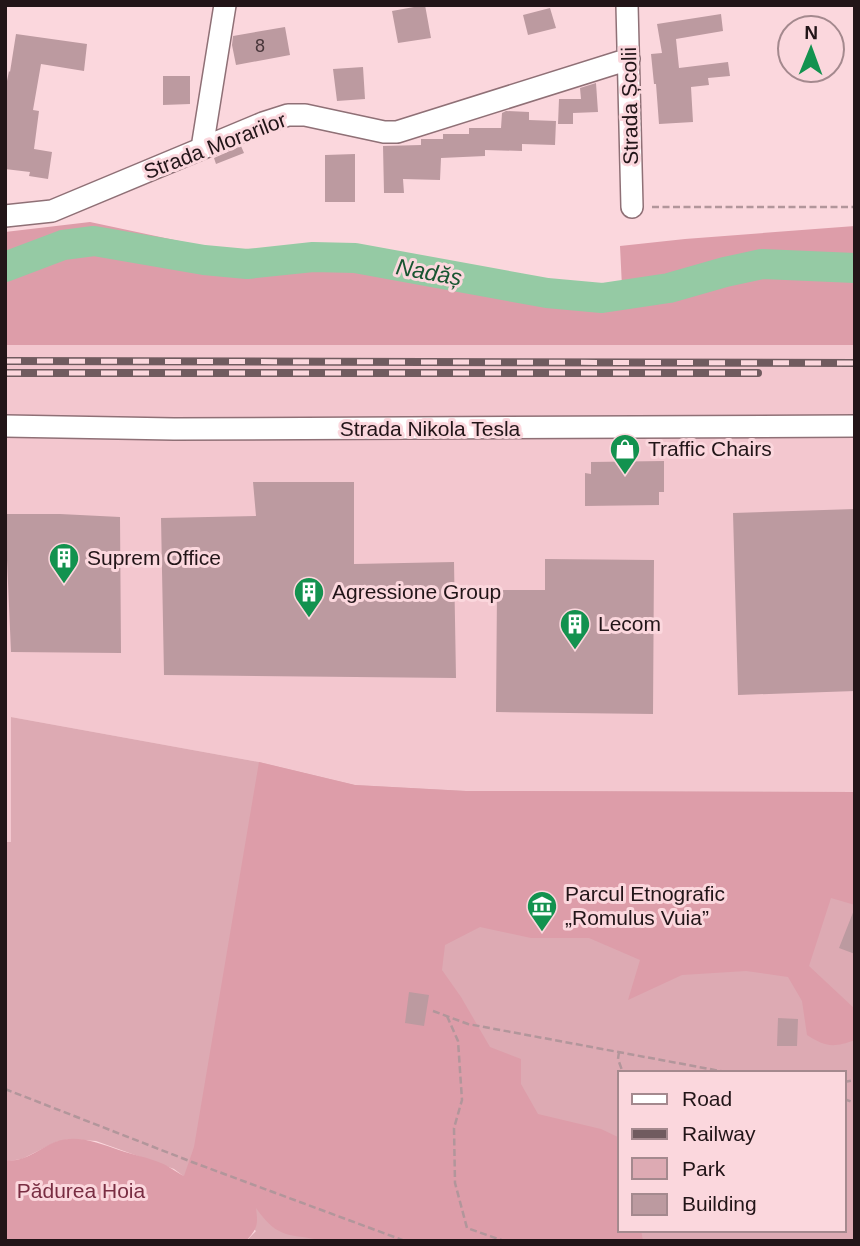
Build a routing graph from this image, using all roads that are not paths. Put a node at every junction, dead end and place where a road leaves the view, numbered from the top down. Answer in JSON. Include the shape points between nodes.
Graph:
{"nodes":[{"id":1,"x":225,"y":5,"type":"edge"},
{"id":2,"x":627,"y":5,"type":"edge"},
{"id":3,"x":629,"y":59,"type":"junction"},
{"id":4,"x":202,"y":148,"type":"junction"},
{"id":5,"x":632,"y":206,"type":"road end"},
{"id":6,"x":5,"y":216,"type":"edge"},
{"id":7,"x":5,"y":426,"type":"edge"},
{"id":8,"x":855,"y":426,"type":"edge"}],
"edges":[{"from":1,"to":4,"type":"street"},
{"from":2,"to":3,"type":"street","name":"Strada Școlii"},
{"from":3,"to":4,"type":"street","name":"Strada Morarilor","via":[[397,132],[288,115]]},
{"from":3,"to":5,"type":"street","name":"Strada Școlii"},
{"from":4,"to":6,"type":"street","name":"Strada Morarilor","via":[[52,211]]},
{"from":7,"to":8,"type":"street","name":"Strada Nikola Tesla"}]}
